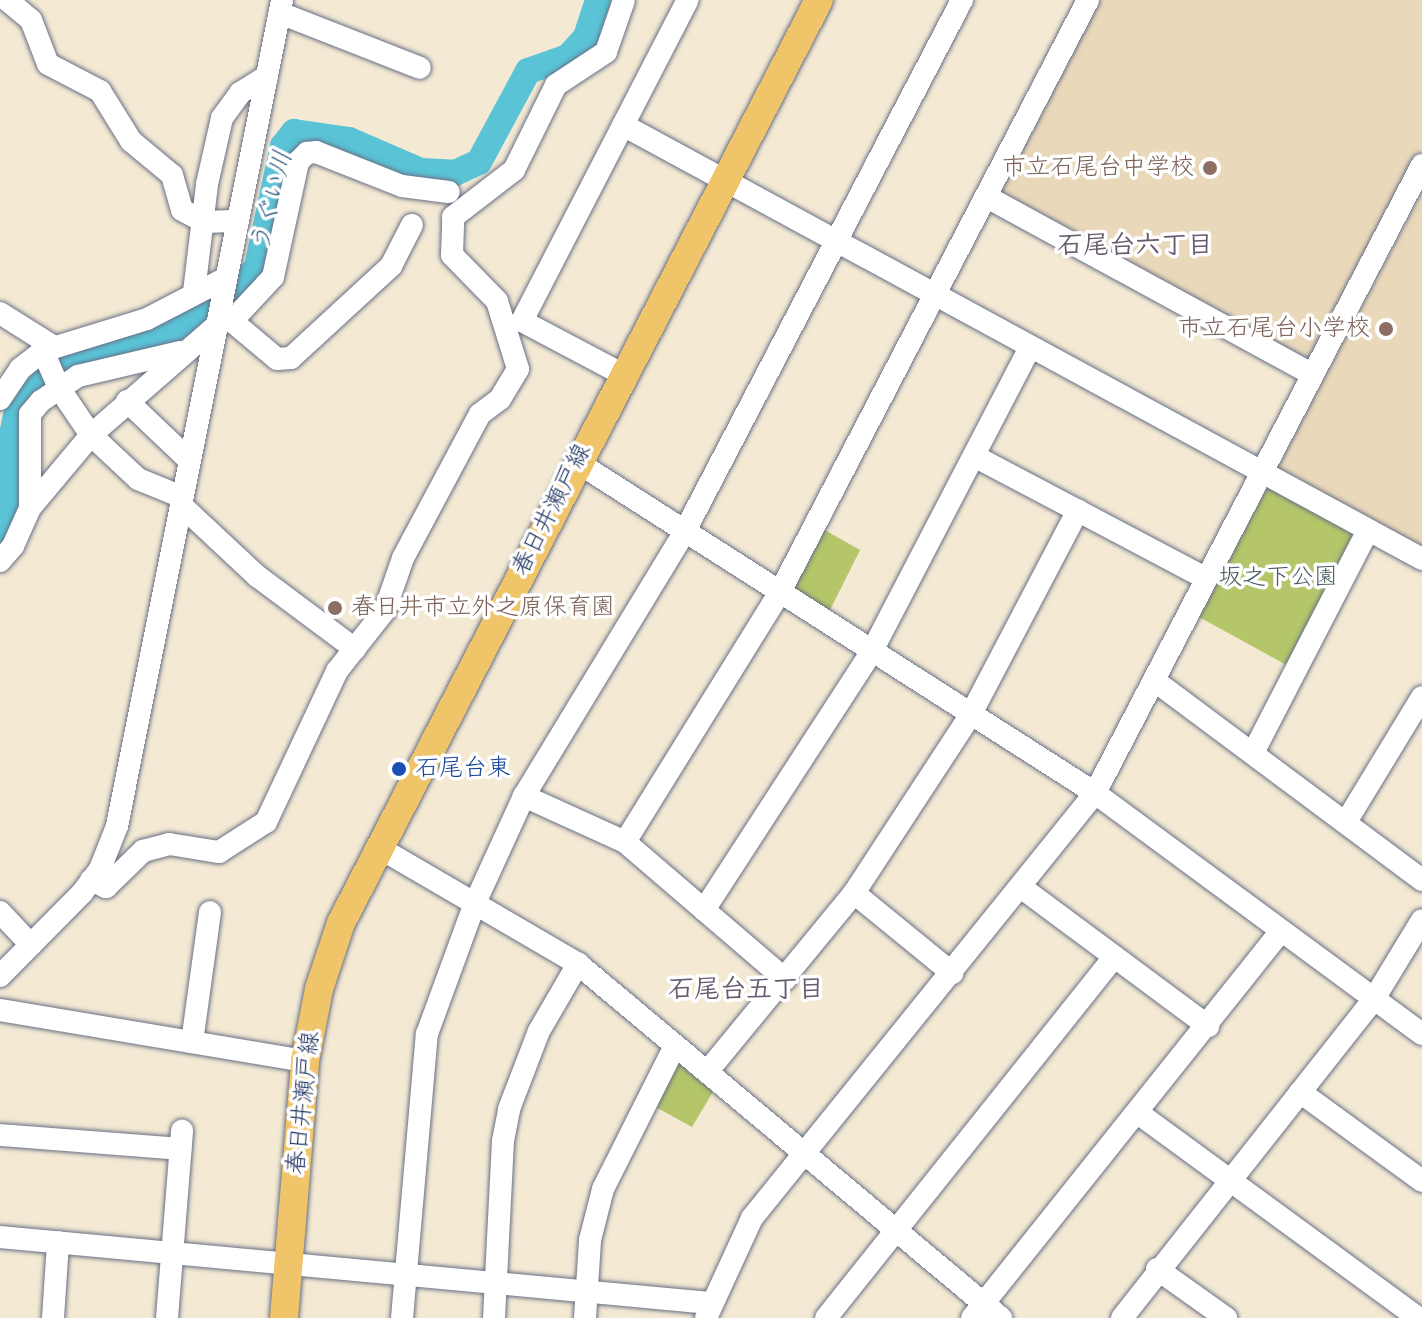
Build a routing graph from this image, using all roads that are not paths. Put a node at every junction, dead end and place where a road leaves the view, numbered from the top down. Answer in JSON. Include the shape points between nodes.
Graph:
{"nodes":[{"id":1,"x":624,"y":0,"type":"edge"},
{"id":2,"x":688,"y":0,"type":"edge"},
{"id":3,"x":819,"y":0,"type":"edge"},
{"id":4,"x":962,"y":0,"type":"edge"},
{"id":5,"x":1088,"y":0,"type":"edge"},
{"id":6,"x":22,"y":4,"type":"edge"},
{"id":7,"x":281,"y":7,"type":"edge"},
{"id":8,"x":420,"y":68,"type":"dead end"},
{"id":9,"x":267,"y":76,"type":"junction"},
{"id":10,"x":623,"y":125,"type":"junction"},
{"id":11,"x":1422,"y":165,"type":"edge"},
{"id":12,"x":725,"y":181,"type":"junction"},
{"id":13,"x":449,"y":192,"type":"dead end"},
{"id":14,"x":987,"y":197,"type":"junction"},
{"id":15,"x":238,"y":220,"type":"junction"},
{"id":16,"x":205,"y":222,"type":"junction"},
{"id":17,"x":412,"y":225,"type":"dead end"},
{"id":18,"x":835,"y":242,"type":"junction"},
{"id":19,"x":226,"y":278,"type":"junction"},
{"id":20,"x":194,"y":292,"type":"junction"},
{"id":21,"x":934,"y":297,"type":"junction"},
{"id":22,"x":0,"y":313,"type":"edge"},
{"id":23,"x":223,"y":319,"type":"junction"},
{"id":24,"x":49,"y":349,"type":"junction"},
{"id":25,"x":1029,"y":349,"type":"junction"},
{"id":26,"x":180,"y":352,"type":"junction"},
{"id":27,"x":622,"y":374,"type":"junction"},
{"id":28,"x":1311,"y":374,"type":"junction"},
{"id":29,"x":59,"y":388,"type":"junction"},
{"id":30,"x":0,"y":399,"type":"edge"},
{"id":31,"x":127,"y":401,"type":"junction"},
{"id":32,"x":91,"y":435,"type":"junction"},
{"id":33,"x":974,"y":456,"type":"junction"},
{"id":34,"x":189,"y":460,"type":"junction"},
{"id":35,"x":577,"y":462,"type":"junction"},
{"id":36,"x":1261,"y":475,"type":"junction"},
{"id":37,"x":181,"y":501,"type":"junction"},
{"id":38,"x":30,"y":508,"type":"junction"},
{"id":39,"x":1078,"y":510,"type":"junction"},
{"id":40,"x":1368,"y":530,"type":"junction"},
{"id":41,"x":685,"y":531,"type":"junction"},
{"id":42,"x":1422,"y":559,"type":"edge"},
{"id":43,"x":0,"y":561,"type":"edge"},
{"id":44,"x":1207,"y":579,"type":"junction"},
{"id":45,"x":780,"y":592,"type":"junction"},
{"id":46,"x":355,"y":649,"type":"junction"},
{"id":47,"x":872,"y":651,"type":"junction"},
{"id":48,"x":1155,"y":681,"type":"junction"},
{"id":49,"x":1422,"y":697,"type":"edge"},
{"id":50,"x":971,"y":714,"type":"junction"},
{"id":51,"x":1253,"y":753,"type":"junction"},
{"id":52,"x":1095,"y":793,"type":"junction"},
{"id":53,"x":524,"y":796,"type":"junction"},
{"id":54,"x":1346,"y":822,"type":"junction"},
{"id":55,"x":625,"y":842,"type":"junction"},
{"id":56,"x":378,"y":847,"type":"junction"},
{"id":57,"x":91,"y":880,"type":"junction"},
{"id":58,"x":1422,"y":880,"type":"edge"},
{"id":59,"x":1022,"y":888,"type":"junction"},
{"id":60,"x":854,"y":893,"type":"junction"},
{"id":61,"x":475,"y":903,"type":"junction"},
{"id":62,"x":704,"y":910,"type":"junction"},
{"id":63,"x":0,"y":912,"type":"edge"},
{"id":64,"x":210,"y":912,"type":"dead end"},
{"id":65,"x":1422,"y":920,"type":"edge"},
{"id":66,"x":1281,"y":931,"type":"junction"},
{"id":67,"x":31,"y":945,"type":"junction"},
{"id":68,"x":1114,"y":957,"type":"junction"},
{"id":69,"x":578,"y":964,"type":"junction"},
{"id":70,"x":952,"y":973,"type":"junction"},
{"id":71,"x":0,"y":976,"type":"edge"},
{"id":72,"x":785,"y":979,"type":"junction"},
{"id":73,"x":1374,"y":999,"type":"junction"},
{"id":74,"x":0,"y":1010,"type":"edge"},
{"id":75,"x":1208,"y":1026,"type":"junction"},
{"id":76,"x":1422,"y":1034,"type":"edge"},
{"id":77,"x":192,"y":1042,"type":"junction"},
{"id":78,"x":675,"y":1046,"type":"junction"},
{"id":79,"x":305,"y":1061,"type":"junction"},
{"id":80,"x":707,"y":1072,"type":"junction"},
{"id":81,"x":1300,"y":1092,"type":"junction"},
{"id":82,"x":1138,"y":1113,"type":"junction"},
{"id":83,"x":0,"y":1135,"type":"edge"},
{"id":84,"x":805,"y":1152,"type":"junction"},
{"id":85,"x":1228,"y":1180,"type":"junction"},
{"id":86,"x":1422,"y":1181,"type":"edge"},
{"id":87,"x":897,"y":1229,"type":"junction"},
{"id":88,"x":0,"y":1237,"type":"edge"},
{"id":89,"x":58,"y":1242,"type":"junction"},
{"id":90,"x":172,"y":1251,"type":"junction"},
{"id":91,"x":288,"y":1264,"type":"junction"},
{"id":92,"x":1157,"y":1269,"type":"junction"},
{"id":93,"x":405,"y":1277,"type":"junction"},
{"id":94,"x":496,"y":1284,"type":"junction"},
{"id":95,"x":585,"y":1291,"type":"junction"},
{"id":96,"x":708,"y":1310,"type":"edge"},
{"id":97,"x":986,"y":1313,"type":"edge"},
{"id":98,"x":53,"y":1318,"type":"edge"},
{"id":99,"x":167,"y":1318,"type":"edge"},
{"id":100,"x":284,"y":1318,"type":"edge"},
{"id":101,"x":402,"y":1318,"type":"edge"},
{"id":102,"x":494,"y":1318,"type":"edge"},
{"id":103,"x":585,"y":1318,"type":"edge"},
{"id":104,"x":826,"y":1318,"type":"edge"},
{"id":105,"x":1122,"y":1318,"type":"edge"},
{"id":106,"x":1226,"y":1318,"type":"edge"},
{"id":107,"x":1418,"y":1318,"type":"edge"}],
"edges":[{"from":1,"to":46,"type":"street","via":[[606,52],[556,85],[514,170],[453,217],[452,255],[497,301],[518,369],[500,399],[480,414],[403,558],[385,610]]},
{"from":2,"to":10,"type":"street"},
{"from":3,"to":12,"type":"main road","name":"春日井瀬戸線"},
{"from":4,"to":18,"type":"street"},
{"from":5,"to":14,"type":"street"},
{"from":6,"to":16,"type":"street","via":[[48,64],[100,91],[131,141],[172,175],[182,210]]},
{"from":7,"to":8,"type":"street"},
{"from":7,"to":9,"type":"street"},
{"from":9,"to":15,"type":"street"},
{"from":9,"to":16,"type":"street","via":[[240,93],[222,118],[207,184]]},
{"from":10,"to":12,"type":"street"},
{"from":10,"to":27,"type":"street","via":[[522,321]]},
{"from":11,"to":28,"type":"street"},
{"from":12,"to":18,"type":"street"},
{"from":12,"to":27,"type":"main road","name":"春日井瀬戸線"},
{"from":13,"to":23,"type":"street","via":[[402,186],[307,153],[298,162],[273,277]]},
{"from":14,"to":21,"type":"street"},
{"from":14,"to":28,"type":"street"},
{"from":15,"to":16,"type":"street"},
{"from":15,"to":19,"type":"street"},
{"from":16,"to":20,"type":"street"},
{"from":17,"to":23,"type":"street","via":[[407,244],[391,266],[291,358],[277,359]]},
{"from":18,"to":21,"type":"street"},
{"from":18,"to":41,"type":"street"},
{"from":19,"to":20,"type":"street"},
{"from":19,"to":23,"type":"street"},
{"from":20,"to":24,"type":"street","via":[[147,319]]},
{"from":21,"to":25,"type":"street"},
{"from":21,"to":45,"type":"street"},
{"from":22,"to":24,"type":"street"},
{"from":23,"to":26,"type":"street"},
{"from":23,"to":34,"type":"street"},
{"from":24,"to":29,"type":"street"},
{"from":24,"to":30,"type":"street","via":[[20,369]]},
{"from":25,"to":33,"type":"street"},
{"from":25,"to":36,"type":"street"},
{"from":26,"to":29,"type":"street","via":[[78,376]]},
{"from":26,"to":31,"type":"street"},
{"from":27,"to":35,"type":"main road","name":"春日井瀬戸線"},
{"from":28,"to":36,"type":"street"},
{"from":29,"to":32,"type":"street"},
{"from":29,"to":38,"type":"street","via":[[30,414]]},
{"from":31,"to":32,"type":"street"},
{"from":31,"to":34,"type":"street"},
{"from":32,"to":37,"type":"street","via":[[138,479]]},
{"from":32,"to":38,"type":"street"},
{"from":33,"to":39,"type":"street"},
{"from":33,"to":47,"type":"street"},
{"from":34,"to":37,"type":"street"},
{"from":35,"to":41,"type":"street"},
{"from":35,"to":56,"type":"main road","name":"春日井瀬戸線"},
{"from":36,"to":40,"type":"street"},
{"from":36,"to":44,"type":"street"},
{"from":37,"to":46,"type":"street","via":[[257,576]]},
{"from":37,"to":57,"type":"street","via":[[122,810]]},
{"from":38,"to":43,"type":"street"},
{"from":39,"to":44,"type":"street"},
{"from":39,"to":50,"type":"street"},
{"from":40,"to":42,"type":"street"},
{"from":40,"to":51,"type":"street"},
{"from":41,"to":45,"type":"street"},
{"from":41,"to":53,"type":"street"},
{"from":44,"to":48,"type":"street"},
{"from":45,"to":47,"type":"street"},
{"from":45,"to":55,"type":"street"},
{"from":46,"to":57,"type":"street","via":[[337,671],[266,822],[219,852],[169,844],[143,851],[106,887]]},
{"from":47,"to":50,"type":"street"},
{"from":47,"to":62,"type":"street"},
{"from":48,"to":51,"type":"street"},
{"from":48,"to":52,"type":"street"},
{"from":49,"to":54,"type":"street"},
{"from":50,"to":52,"type":"street"},
{"from":50,"to":60,"type":"street"},
{"from":51,"to":54,"type":"street"},
{"from":52,"to":59,"type":"street"},
{"from":52,"to":66,"type":"street"},
{"from":53,"to":55,"type":"street"},
{"from":53,"to":61,"type":"street"},
{"from":54,"to":58,"type":"street"},
{"from":55,"to":62,"type":"street"},
{"from":56,"to":61,"type":"street"},
{"from":56,"to":79,"type":"main road","name":"春日井瀬戸線","via":[[341,923],[319,989]]},
{"from":57,"to":67,"type":"street"},
{"from":59,"to":68,"type":"street"},
{"from":59,"to":70,"type":"street"},
{"from":60,"to":70,"type":"street"},
{"from":60,"to":72,"type":"street"},
{"from":61,"to":69,"type":"street"},
{"from":61,"to":93,"type":"street","via":[[427,1034]]},
{"from":62,"to":72,"type":"street"},
{"from":63,"to":67,"type":"street"},
{"from":64,"to":77,"type":"street"},
{"from":65,"to":73,"type":"street"},
{"from":66,"to":73,"type":"street"},
{"from":66,"to":75,"type":"street"},
{"from":67,"to":71,"type":"street"},
{"from":68,"to":75,"type":"street"},
{"from":68,"to":87,"type":"street"},
{"from":69,"to":78,"type":"street"},
{"from":69,"to":94,"type":"street","via":[[539,1031],[509,1109]]},
{"from":70,"to":84,"type":"street"},
{"from":72,"to":80,"type":"street"},
{"from":73,"to":76,"type":"street"},
{"from":73,"to":81,"type":"street"},
{"from":74,"to":77,"type":"street"},
{"from":75,"to":82,"type":"street"},
{"from":77,"to":79,"type":"street"},
{"from":78,"to":80,"type":"street"},
{"from":78,"to":95,"type":"street","via":[[603,1189]]},
{"from":79,"to":91,"type":"main road","name":"春日井瀬戸線"},
{"from":80,"to":84,"type":"street"},
{"from":81,"to":85,"type":"street"},
{"from":81,"to":86,"type":"street"},
{"from":82,"to":85,"type":"street"},
{"from":82,"to":97,"type":"street"},
{"from":83,"to":90,"type":"street","via":[[181,1140]]},
{"from":84,"to":87,"type":"street"},
{"from":84,"to":96,"type":"street","via":[[752,1218]]},
{"from":85,"to":92,"type":"street"},
{"from":85,"to":107,"type":"street"},
{"from":87,"to":97,"type":"street"},
{"from":87,"to":104,"type":"street"},
{"from":88,"to":89,"type":"street"},
{"from":89,"to":90,"type":"street"},
{"from":89,"to":98,"type":"street"},
{"from":90,"to":91,"type":"street"},
{"from":90,"to":99,"type":"street"},
{"from":91,"to":93,"type":"street"},
{"from":91,"to":100,"type":"main road","name":"春日井瀬戸線"},
{"from":92,"to":105,"type":"street"},
{"from":92,"to":106,"type":"street"},
{"from":93,"to":94,"type":"street"},
{"from":93,"to":101,"type":"street"},
{"from":94,"to":95,"type":"street"},
{"from":94,"to":102,"type":"street"},
{"from":95,"to":96,"type":"street"},
{"from":95,"to":103,"type":"street"}]}
